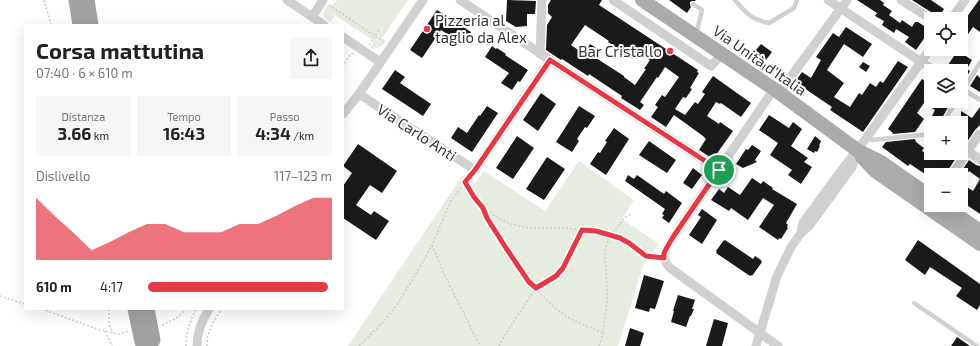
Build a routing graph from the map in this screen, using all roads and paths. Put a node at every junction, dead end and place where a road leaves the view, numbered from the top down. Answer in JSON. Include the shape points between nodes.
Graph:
{"nodes":[{"id":1,"x":44,"y":0,"type":"edge"},
{"id":2,"x":76,"y":0,"type":"edge"},
{"id":3,"x":86,"y":0,"type":"edge"},
{"id":4,"x":287,"y":0,"type":"edge"},
{"id":5,"x":423,"y":0,"type":"edge"},
{"id":6,"x":460,"y":0,"type":"edge"},
{"id":7,"x":542,"y":0,"type":"edge"},
{"id":8,"x":613,"y":0,"type":"edge"},
{"id":9,"x":735,"y":0,"type":"edge"},
{"id":10,"x":797,"y":0,"type":"edge"},
{"id":11,"x":828,"y":0,"type":"edge"},
{"id":12,"x":847,"y":0,"type":"edge"},
{"id":13,"x":901,"y":0,"type":"edge"},
{"id":14,"x":965,"y":0,"type":"edge"},
{"id":15,"x":323,"y":1,"type":"edge"},
{"id":16,"x":645,"y":1,"type":"edge"},
{"id":17,"x":693,"y":4,"type":"dead end"},
{"id":18,"x":842,"y":8,"type":"junction"},
{"id":19,"x":956,"y":12,"type":"edge"},
{"id":20,"x":924,"y":15,"type":"edge"},
{"id":21,"x":312,"y":17,"type":"junction"},
{"id":22,"x":668,"y":18,"type":"junction"},
{"id":23,"x":51,"y":24,"type":"edge"},
{"id":24,"x":80,"y":24,"type":"edge"},
{"id":25,"x":91,"y":24,"type":"edge"},
{"id":26,"x":322,"y":24,"type":"edge"},
{"id":27,"x":379,"y":30,"type":"dead end"},
{"id":28,"x":659,"y":31,"type":"junction"},
{"id":29,"x":375,"y":36,"type":"junction"},
{"id":30,"x":696,"y":37,"type":"junction"},
{"id":31,"x":344,"y":38,"type":"edge"},
{"id":32,"x":391,"y":46,"type":"junction"},
{"id":33,"x":365,"y":52,"type":"junction"},
{"id":34,"x":540,"y":54,"type":"junction"},
{"id":35,"x":722,"y":54,"type":"junction"},
{"id":36,"x":926,"y":56,"type":"edge"},
{"id":37,"x":550,"y":60,"type":"junction"},
{"id":38,"x":380,"y":62,"type":"junction"},
{"id":39,"x":922,"y":62,"type":"junction"},
{"id":40,"x":980,"y":63,"type":"edge"},
{"id":41,"x":925,"y":64,"type":"edge"},
{"id":42,"x":344,"y":65,"type":"edge"},
{"id":43,"x":968,"y":81,"type":"edge"},
{"id":44,"x":776,"y":91,"type":"junction"},
{"id":45,"x":968,"y":93,"type":"edge"},
{"id":46,"x":359,"y":94,"type":"junction"},
{"id":47,"x":980,"y":100,"type":"edge"},
{"id":48,"x":344,"y":113,"type":"edge"},
{"id":49,"x":980,"y":132,"type":"edge"},
{"id":50,"x":924,"y":135,"type":"edge"},
{"id":51,"x":867,"y":137,"type":"junction"},
{"id":52,"x":857,"y":150,"type":"junction"},
{"id":53,"x":968,"y":151,"type":"joint"},
{"id":54,"x":980,"y":160,"type":"edge"},
{"id":55,"x":475,"y":170,"type":"junction"},
{"id":56,"x":719,"y":170,"type":"junction"},
{"id":57,"x":465,"y":182,"type":"junction"},
{"id":58,"x":924,"y":192,"type":"edge"},
{"id":59,"x":483,"y":208,"type":"junction"},
{"id":60,"x":953,"y":212,"type":"edge"},
{"id":61,"x":632,"y":214,"type":"dead end"},
{"id":62,"x":582,"y":230,"type":"junction"},
{"id":63,"x":980,"y":231,"type":"edge"},
{"id":64,"x":801,"y":233,"type":"junction"},
{"id":65,"x":611,"y":235,"type":"junction"},
{"id":66,"x":980,"y":244,"type":"edge"},
{"id":67,"x":432,"y":245,"type":"junction"},
{"id":68,"x":664,"y":258,"type":"junction"},
{"id":69,"x":536,"y":288,"type":"junction"},
{"id":70,"x":0,"y":296,"type":"edge"},
{"id":71,"x":914,"y":303,"type":"dead end"},
{"id":72,"x":24,"y":304,"type":"edge"},
{"id":73,"x":45,"y":310,"type":"edge"},
{"id":74,"x":109,"y":310,"type":"edge"},
{"id":75,"x":135,"y":310,"type":"edge"},
{"id":76,"x":147,"y":310,"type":"edge"},
{"id":77,"x":186,"y":310,"type":"edge"},
{"id":78,"x":196,"y":310,"type":"edge"},
{"id":79,"x":208,"y":310,"type":"edge"},
{"id":80,"x":221,"y":310,"type":"edge"},
{"id":81,"x":160,"y":325,"type":"dead end"},
{"id":82,"x":105,"y":331,"type":"junction"},
{"id":83,"x":131,"y":331,"type":"dead end"},
{"id":84,"x":603,"y":332,"type":"junction"},
{"id":85,"x":759,"y":332,"type":"junction"},
{"id":86,"x":113,"y":333,"type":"junction"},
{"id":87,"x":148,"y":343,"type":"edge"},
{"id":88,"x":362,"y":345,"type":"edge"},
{"id":89,"x":112,"y":346,"type":"edge"},
{"id":90,"x":186,"y":346,"type":"edge"},
{"id":91,"x":197,"y":346,"type":"edge"},
{"id":92,"x":207,"y":346,"type":"edge"},
{"id":93,"x":359,"y":346,"type":"edge"},
{"id":94,"x":480,"y":346,"type":"edge"},
{"id":95,"x":498,"y":346,"type":"edge"},
{"id":96,"x":599,"y":346,"type":"edge"},
{"id":97,"x":756,"y":346,"type":"edge"},
{"id":98,"x":778,"y":346,"type":"edge"},
{"id":99,"x":977,"y":346,"type":"edge"}],
"edges":[{"from":1,"to":23,"type":"path"},
{"from":2,"to":24,"type":"highway"},
{"from":3,"to":25,"type":"highway"},
{"from":4,"to":21,"type":"street"},
{"from":5,"to":32,"type":"street"},
{"from":6,"to":34,"type":"street"},
{"from":7,"to":34,"type":"street"},
{"from":8,"to":28,"type":"street"},
{"from":9,"to":10,"type":"lane","via":[[748,15],[760,22],[769,23],[794,8]]},
{"from":11,"to":18,"type":"street"},
{"from":12,"to":18,"type":"street"},
{"from":13,"to":20,"type":"street"},
{"from":14,"to":19,"type":"street"},
{"from":15,"to":21,"type":"street"},
{"from":15,"to":29,"type":"path"},
{"from":16,"to":22,"type":"main road","name":"Via Unità d'Italia"},
{"from":17,"to":30,"type":"lane","via":[[702,10]]},
{"from":18,"to":39,"type":"street"},
{"from":18,"to":44,"type":"street"},
{"from":21,"to":26,"type":"street"},
{"from":22,"to":28,"type":"street"},
{"from":22,"to":30,"type":"main road","name":"Via Unità d'Italia"},
{"from":27,"to":29,"type":"path"},
{"from":28,"to":35,"type":"street","via":[[711,66]]},
{"from":29,"to":32,"type":"path"},
{"from":29,"to":33,"type":"path"},
{"from":30,"to":35,"type":"main road","name":"Via Unità d'Italia"},
{"from":31,"to":33,"type":"street"},
{"from":32,"to":38,"type":"street"},
{"from":33,"to":38,"type":"street"},
{"from":33,"to":42,"type":"path","via":[[361,57],[354,53],[348,57]]},
{"from":34,"to":37,"type":"street"},
{"from":35,"to":44,"type":"main road","name":"Via Unità d'Italia"},
{"from":36,"to":39,"type":"street"},
{"from":37,"to":55,"type":"street"},
{"from":37,"to":56,"type":"street"},
{"from":38,"to":46,"type":"street"},
{"from":39,"to":41,"type":"street"},
{"from":39,"to":51,"type":"street"},
{"from":40,"to":43,"type":"lane"},
{"from":44,"to":52,"type":"main road","name":"Via Unità d'Italia"},
{"from":44,"to":56,"type":"street"},
{"from":45,"to":47,"type":"lane"},
{"from":46,"to":48,"type":"street"},
{"from":46,"to":55,"type":"street","name":"Via Carlo Anti"},
{"from":49,"to":53,"type":"street"},
{"from":50,"to":51,"type":"lane","via":[[872,140]]},
{"from":51,"to":52,"type":"street"},
{"from":52,"to":58,"type":"main road","name":"Via Unità d'Italia","via":[[881,162]]},
{"from":52,"to":64,"type":"street","via":[[803,223]]},
{"from":52,"to":64,"type":"street","via":[[852,167],[809,226]]},
{"from":52,"to":66,"type":"main road","name":"Via Unità d'Italia","via":[[875,171]]},
{"from":53,"to":54,"type":"street"},
{"from":55,"to":57,"type":"path"},
{"from":56,"to":68,"type":"street","via":[[673,237]]},
{"from":57,"to":59,"type":"path"},
{"from":57,"to":67,"type":"path","via":[[451,201]]},
{"from":59,"to":62,"type":"path","via":[[511,224],[528,228]]},
{"from":59,"to":69,"type":"path","via":[[506,248]]},
{"from":60,"to":63,"type":"main road"},
{"from":61,"to":65,"type":"path","via":[[625,217]]},
{"from":62,"to":65,"type":"path"},
{"from":62,"to":69,"type":"path","via":[[563,268],[556,276]]},
{"from":64,"to":85,"type":"street","via":[[777,276]]},
{"from":65,"to":68,"type":"path","via":[[629,243],[646,256]]},
{"from":65,"to":84,"type":"path","via":[[605,249],[607,302]]},
{"from":67,"to":88,"type":"path","via":[[397,305]]},
{"from":67,"to":94,"type":"path","via":[[444,276]]},
{"from":68,"to":85,"type":"street","via":[[670,268]]},
{"from":69,"to":84,"type":"path","via":[[559,311]]},
{"from":69,"to":95,"type":"path"},
{"from":70,"to":72,"type":"path"},
{"from":71,"to":99,"type":"lane"},
{"from":73,"to":82,"type":"path"},
{"from":74,"to":86,"type":"path","via":[[109,324]]},
{"from":75,"to":87,"type":"highway","bridge":true},
{"from":76,"to":87,"type":"highway","bridge":true},
{"from":77,"to":81,"type":"path","via":[[175,319]]},
{"from":78,"to":90,"type":"path","via":[[190,321]]},
{"from":79,"to":91,"type":"street","via":[[200,327]]},
{"from":80,"to":92,"type":"path","via":[[210,329]]},
{"from":82,"to":86,"type":"path"},
{"from":82,"to":89,"type":"path"},
{"from":83,"to":86,"type":"path"},
{"from":84,"to":96,"type":"path"},
{"from":85,"to":97,"type":"street"},
{"from":85,"to":98,"type":"street"},
{"from":88,"to":93,"type":"path"}]}
